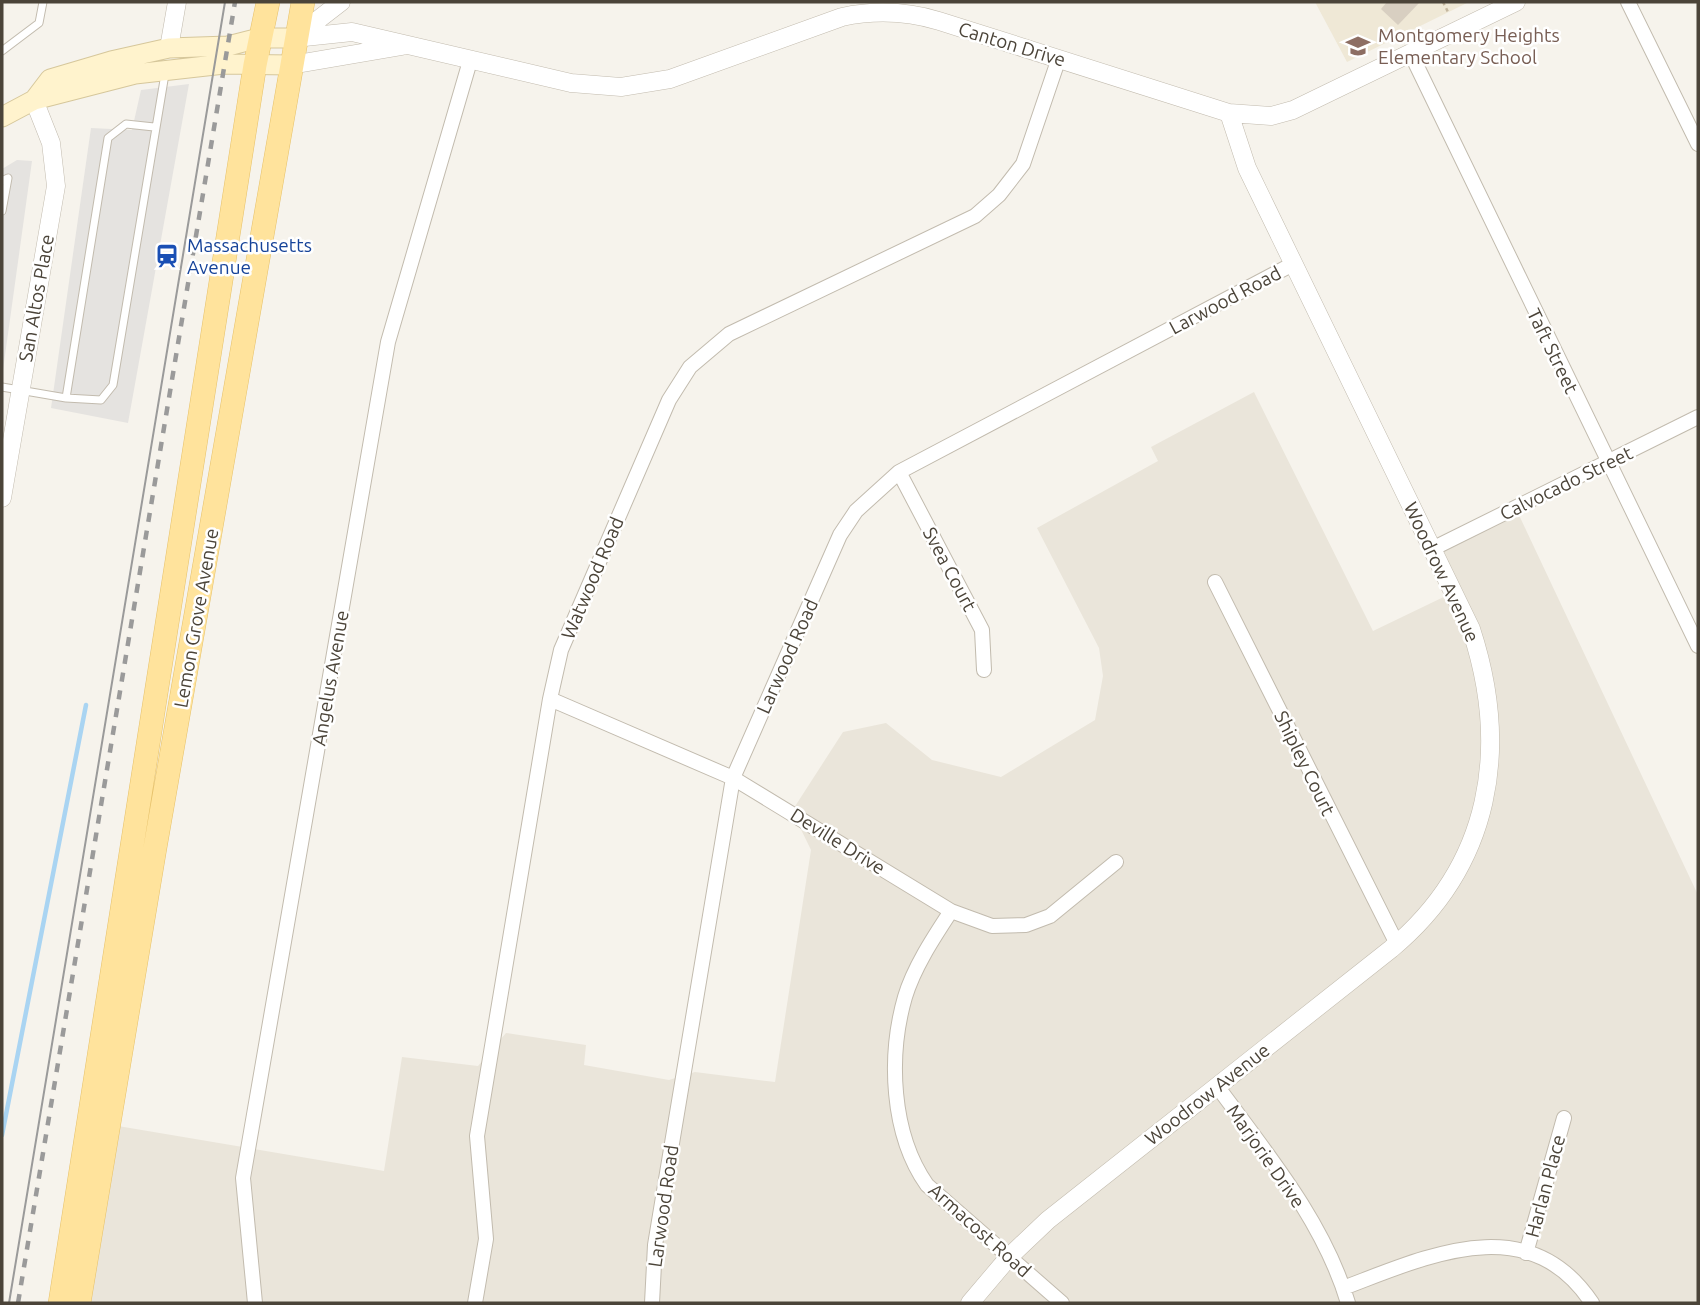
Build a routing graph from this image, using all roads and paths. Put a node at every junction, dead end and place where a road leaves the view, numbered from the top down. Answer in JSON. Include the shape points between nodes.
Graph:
{"nodes":[{"id":1,"x":43,"y":2,"type":"edge"},
{"id":2,"x":177,"y":2,"type":"edge"},
{"id":3,"x":268,"y":2,"type":"edge"},
{"id":4,"x":303,"y":2,"type":"edge"},
{"id":5,"x":341,"y":2,"type":"edge"},
{"id":6,"x":1443,"y":2,"type":"edge"},
{"id":7,"x":1516,"y":2,"type":"edge"},
{"id":8,"x":1628,"y":2,"type":"edge"},
{"id":9,"x":1449,"y":14,"type":"dead end"},
{"id":10,"x":259,"y":38,"type":"junction"},
{"id":11,"x":295,"y":38,"type":"junction"},
{"id":12,"x":409,"y":44,"type":"junction"},
{"id":13,"x":169,"y":48,"type":"junction"},
{"id":14,"x":2,"y":51,"type":"edge"},
{"id":15,"x":1411,"y":54,"type":"junction"},
{"id":16,"x":1059,"y":58,"type":"junction"},
{"id":17,"x":470,"y":61,"type":"junction"},
{"id":18,"x":255,"y":65,"type":"junction"},
{"id":19,"x":291,"y":65,"type":"junction"},
{"id":20,"x":166,"y":69,"type":"junction"},
{"id":21,"x":34,"y":100,"type":"junction"},
{"id":22,"x":1229,"y":113,"type":"junction"},
{"id":23,"x":2,"y":117,"type":"edge"},
{"id":24,"x":154,"y":127,"type":"junction"},
{"id":25,"x":1698,"y":144,"type":"edge"},
{"id":26,"x":2,"y":181,"type":"edge"},
{"id":27,"x":2,"y":211,"type":"edge"},
{"id":28,"x":1293,"y":264,"type":"junction"},
{"id":29,"x":2,"y":387,"type":"edge"},
{"id":30,"x":20,"y":389,"type":"junction"},
{"id":31,"x":66,"y":398,"type":"junction"},
{"id":32,"x":1698,"y":418,"type":"edge"},
{"id":33,"x":1607,"y":463,"type":"junction"},
{"id":34,"x":899,"y":472,"type":"junction"},
{"id":35,"x":2,"y":498,"type":"edge"},
{"id":36,"x":1434,"y":548,"type":"junction"},
{"id":37,"x":1215,"y":582,"type":"dead end"},
{"id":38,"x":1698,"y":646,"type":"edge"},
{"id":39,"x":984,"y":670,"type":"dead end"},
{"id":40,"x":550,"y":699,"type":"junction"},
{"id":41,"x":733,"y":778,"type":"junction"},
{"id":42,"x":1116,"y":862,"type":"dead end"},
{"id":43,"x":951,"y":911,"type":"junction"},
{"id":44,"x":1397,"y":944,"type":"junction"},
{"id":45,"x":1217,"y":1086,"type":"junction"},
{"id":46,"x":1564,"y":1118,"type":"dead end"},
{"id":47,"x":81,"y":1234,"type":"junction"},
{"id":48,"x":1526,"y":1253,"type":"junction"},
{"id":49,"x":1009,"y":1257,"type":"junction"},
{"id":50,"x":1343,"y":1288,"type":"junction"},
{"id":51,"x":60,"y":1303,"type":"edge"},
{"id":52,"x":79,"y":1303,"type":"edge"},
{"id":53,"x":255,"y":1303,"type":"edge"},
{"id":54,"x":475,"y":1303,"type":"edge"},
{"id":55,"x":652,"y":1303,"type":"edge"},
{"id":56,"x":970,"y":1303,"type":"edge"},
{"id":57,"x":1062,"y":1303,"type":"edge"},
{"id":58,"x":1348,"y":1303,"type":"edge"},
{"id":59,"x":1592,"y":1303,"type":"edge"}],
"edges":[{"from":1,"to":14,"type":"lane","via":[[39,23]]},
{"from":2,"to":13,"type":"street"},
{"from":3,"to":10,"type":"main road","name":"Lemon Grove Avenue"},
{"from":4,"to":11,"type":"main road","name":"Lemon Grove Avenue"},
{"from":5,"to":11,"type":"street"},
{"from":6,"to":9,"type":"path"},
{"from":7,"to":15,"type":"street","name":"Canton Drive"},
{"from":8,"to":25,"type":"street"},
{"from":10,"to":11,"type":"main road"},
{"from":10,"to":13,"type":"main road","via":[[228,46]]},
{"from":10,"to":18,"type":"main road","name":"Lemon Grove Avenue"},
{"from":11,"to":12,"type":"street","name":"Canton Drive","via":[[352,32]]},
{"from":11,"to":19,"type":"main road","name":"Lemon Grove Avenue"},
{"from":12,"to":17,"type":"street","name":"Canton Drive"},
{"from":12,"to":19,"type":"street","name":"Canton Drive"},
{"from":13,"to":21,"type":"main road","via":[[68,72],[50,79]]},
{"from":15,"to":22,"type":"street","name":"Canton Drive","via":[[1293,110],[1271,116]]},
{"from":15,"to":33,"type":"street","name":"Taft Street"},
{"from":16,"to":17,"type":"street","name":"Canton Drive","via":[[926,17],[886,12],[842,17],[670,79],[638,86],[587,86]]},
{"from":16,"to":22,"type":"street","name":"Canton Drive"},
{"from":16,"to":40,"type":"street","name":"Watwood Road","via":[[1023,163],[999,195],[975,216],[729,334],[690,367],[669,400],[573,619]]},
{"from":17,"to":53,"type":"street","name":"Angelus Avenue","via":[[388,342],[243,1178]]},
{"from":18,"to":19,"type":"main road"},
{"from":18,"to":20,"type":"main road"},
{"from":18,"to":47,"type":"main road","name":"Lemon Grove Avenue"},
{"from":19,"to":47,"type":"main road","name":"Lemon Grove Avenue"},
{"from":20,"to":21,"type":"main road"},
{"from":20,"to":24,"type":"lane"},
{"from":21,"to":23,"type":"main road"},
{"from":21,"to":30,"type":"street","name":"San Altos Place","via":[[51,143],[56,186]]},
{"from":22,"to":28,"type":"street","name":"Woodrow Avenue","via":[[1247,168]]},
{"from":24,"to":31,"type":"lane","via":[[126,124],[108,138]]},
{"from":24,"to":31,"type":"lane","via":[[113,385],[102,400]]},
{"from":26,"to":27,"type":"lane","via":[[8,178]]},
{"from":28,"to":34,"type":"street","name":"Larwood Road"},
{"from":28,"to":36,"type":"street","name":"Woodrow Avenue"},
{"from":29,"to":30,"type":"lane"},
{"from":30,"to":31,"type":"lane"},
{"from":30,"to":35,"type":"street","name":"San Altos Place"},
{"from":32,"to":33,"type":"street","name":"Calvocado Street"},
{"from":33,"to":36,"type":"street","name":"Calvocado Street"},
{"from":33,"to":38,"type":"street","name":"Taft Street"},
{"from":34,"to":39,"type":"street","name":"Svea Court","via":[[982,630]]},
{"from":34,"to":41,"type":"street","name":"Larwood Road","via":[[856,511],[840,535]]},
{"from":36,"to":44,"type":"street","name":"Woodrow Avenue","via":[[1485,670],[1492,719],[1490,770],[1479,819],[1459,865],[1431,908]]},
{"from":37,"to":44,"type":"street","name":"Shipley Court"},
{"from":40,"to":41,"type":"street","name":"Deville Drive"},
{"from":40,"to":54,"type":"street","name":"Watwood Road","via":[[477,1136],[486,1239]]},
{"from":41,"to":43,"type":"street","name":"Deville Drive"},
{"from":41,"to":55,"type":"street","name":"Larwood Road","via":[[655,1245]]},
{"from":42,"to":43,"type":"street","name":"Deville Drive","via":[[1061,909],[1026,925],[992,926]]},
{"from":43,"to":49,"type":"street","name":"Armacost Road","via":[[906,996],[896,1050],[902,1124],[914,1164],[927,1185]]},
{"from":44,"to":45,"type":"street","name":"Woodrow Avenue"},
{"from":45,"to":49,"type":"street","name":"Woodrow Avenue","via":[[1048,1220]]},
{"from":45,"to":50,"type":"street","name":"Marjorie Drive","via":[[1292,1188]]},
{"from":46,"to":48,"type":"street","name":"Harlan Place"},
{"from":47,"to":51,"type":"main road"},
{"from":47,"to":52,"type":"main road"},
{"from":48,"to":50,"type":"street","via":[[1497,1247],[1451,1250]]},
{"from":48,"to":59,"type":"street","via":[[1567,1276]]},
{"from":49,"to":56,"type":"street","name":"Woodrow Avenue"},
{"from":49,"to":57,"type":"street","name":"Armacost Road"},
{"from":50,"to":58,"type":"street","name":"Marjorie Drive"}]}
